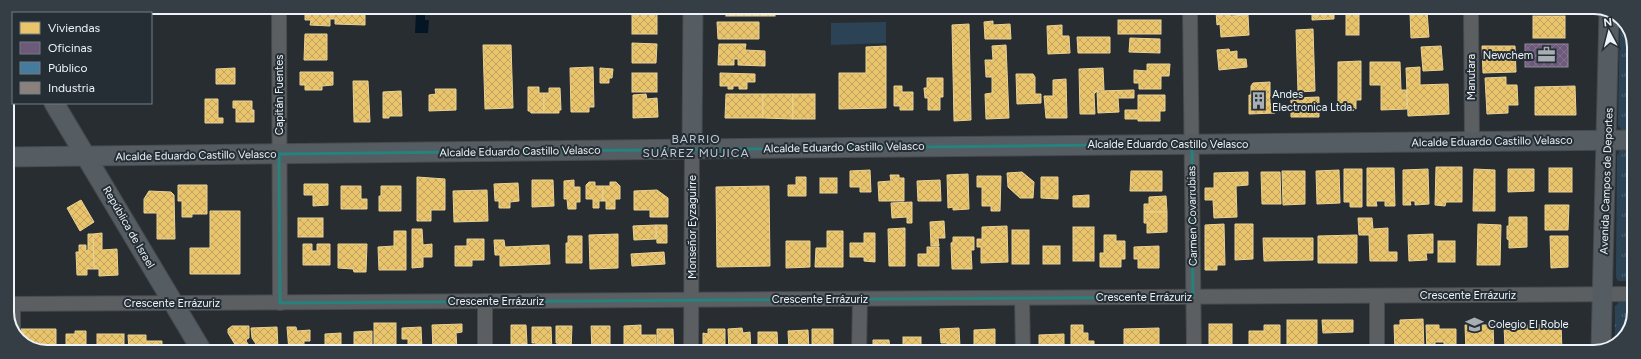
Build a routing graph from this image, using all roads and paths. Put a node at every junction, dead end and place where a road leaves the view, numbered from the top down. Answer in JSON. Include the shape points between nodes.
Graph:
{"nodes":[{"id":1,"x":279,"y":14,"type":"edge"},
{"id":2,"x":693,"y":14,"type":"edge"},
{"id":3,"x":1190,"y":14,"type":"edge"},
{"id":4,"x":1471,"y":14,"type":"edge"},
{"id":5,"x":1610,"y":18,"type":"edge"},
{"id":6,"x":55,"y":104,"type":"edge"},
{"id":7,"x":1607,"y":140,"type":"junction"},
{"id":8,"x":1627,"y":140,"type":"edge"},
{"id":9,"x":1472,"y":142,"type":"junction"},
{"id":10,"x":1192,"y":144,"type":"junction"},
{"id":11,"x":692,"y":148,"type":"junction"},
{"id":12,"x":279,"y":154,"type":"junction"},
{"id":13,"x":87,"y":156,"type":"junction"},
{"id":14,"x":14,"y":157,"type":"edge"},
{"id":15,"x":1627,"y":294,"type":"edge"},
{"id":16,"x":1602,"y":295,"type":"junction"},
{"id":17,"x":1377,"y":296,"type":"junction"},
{"id":18,"x":1193,"y":297,"type":"junction"},
{"id":19,"x":1022,"y":298,"type":"junction"},
{"id":20,"x":860,"y":299,"type":"junction"},
{"id":21,"x":692,"y":300,"type":"junction"},
{"id":22,"x":486,"y":301,"type":"junction"},
{"id":23,"x":280,"y":302,"type":"junction"},
{"id":24,"x":173,"y":303,"type":"junction"},
{"id":25,"x":14,"y":304,"type":"edge"},
{"id":26,"x":1601,"y":344,"type":"edge"},
{"id":27,"x":198,"y":345,"type":"edge"},
{"id":28,"x":485,"y":345,"type":"edge"},
{"id":29,"x":691,"y":345,"type":"edge"},
{"id":30,"x":859,"y":345,"type":"edge"},
{"id":31,"x":1022,"y":345,"type":"edge"},
{"id":32,"x":1194,"y":345,"type":"edge"},
{"id":33,"x":1377,"y":345,"type":"edge"}],
"edges":[{"from":1,"to":12,"type":"street","name":"Capitán Fuentes"},
{"from":2,"to":11,"type":"main road","name":"Monseñor Eyzaguirre"},
{"from":3,"to":10,"type":"street","name":"Carmen Covarrubias"},
{"from":4,"to":9,"type":"street","name":"Manutara"},
{"from":5,"to":7,"type":"main road","name":"Avenida Campos de Deportes"},
{"from":6,"to":13,"type":"main road","name":"República de Israel"},
{"from":7,"to":8,"type":"main road","name":"Alcalde Eduardo Castillo Velasco"},
{"from":7,"to":9,"type":"main road","name":"Alcalde Eduardo Castillo Velasco"},
{"from":7,"to":16,"type":"main road","name":"Avenida Campos de Deportes"},
{"from":9,"to":10,"type":"main road","name":"Alcalde Eduardo Castillo Velasco"},
{"from":10,"to":11,"type":"main road","name":"Alcalde Eduardo Castillo Velasco"},
{"from":10,"to":18,"type":"street","name":"Carmen Covarrubias"},
{"from":11,"to":12,"type":"main road","name":"Alcalde Eduardo Castillo Velasco"},
{"from":11,"to":21,"type":"street","name":"Monseñor Eyzaguirre"},
{"from":12,"to":13,"type":"main road","name":"Alcalde Eduardo Castillo Velasco"},
{"from":12,"to":23,"type":"street","name":"Capitán Fuentes"},
{"from":13,"to":14,"type":"main road","name":"Alcalde Eduardo Castillo Velasco"},
{"from":13,"to":24,"type":"main road","name":"República de Israel"},
{"from":15,"to":16,"type":"street","name":"Crescente Errázuriz"},
{"from":16,"to":17,"type":"street","name":"Crescente Errázuriz"},
{"from":16,"to":26,"type":"main road","name":"Avenida Campos de Deportes"},
{"from":17,"to":18,"type":"street","name":"Crescente Errázuriz"},
{"from":17,"to":33,"type":"street"},
{"from":18,"to":19,"type":"street","name":"Crescente Errázuriz"},
{"from":18,"to":32,"type":"street","name":"Carmen Covarrubias"},
{"from":19,"to":20,"type":"street","name":"Crescente Errázuriz"},
{"from":19,"to":31,"type":"street"},
{"from":20,"to":21,"type":"street","name":"Crescente Errázuriz"},
{"from":20,"to":30,"type":"street"},
{"from":21,"to":22,"type":"street","name":"Crescente Errázuriz"},
{"from":21,"to":29,"type":"street","name":"Monseñor Eyzaguirre"},
{"from":22,"to":23,"type":"street","name":"Crescente Errázuriz"},
{"from":22,"to":28,"type":"street"},
{"from":23,"to":24,"type":"street","name":"Crescente Errázuriz"},
{"from":24,"to":25,"type":"street","name":"Crescente Errázuriz"},
{"from":24,"to":27,"type":"main road","name":"República de Israel"}]}
